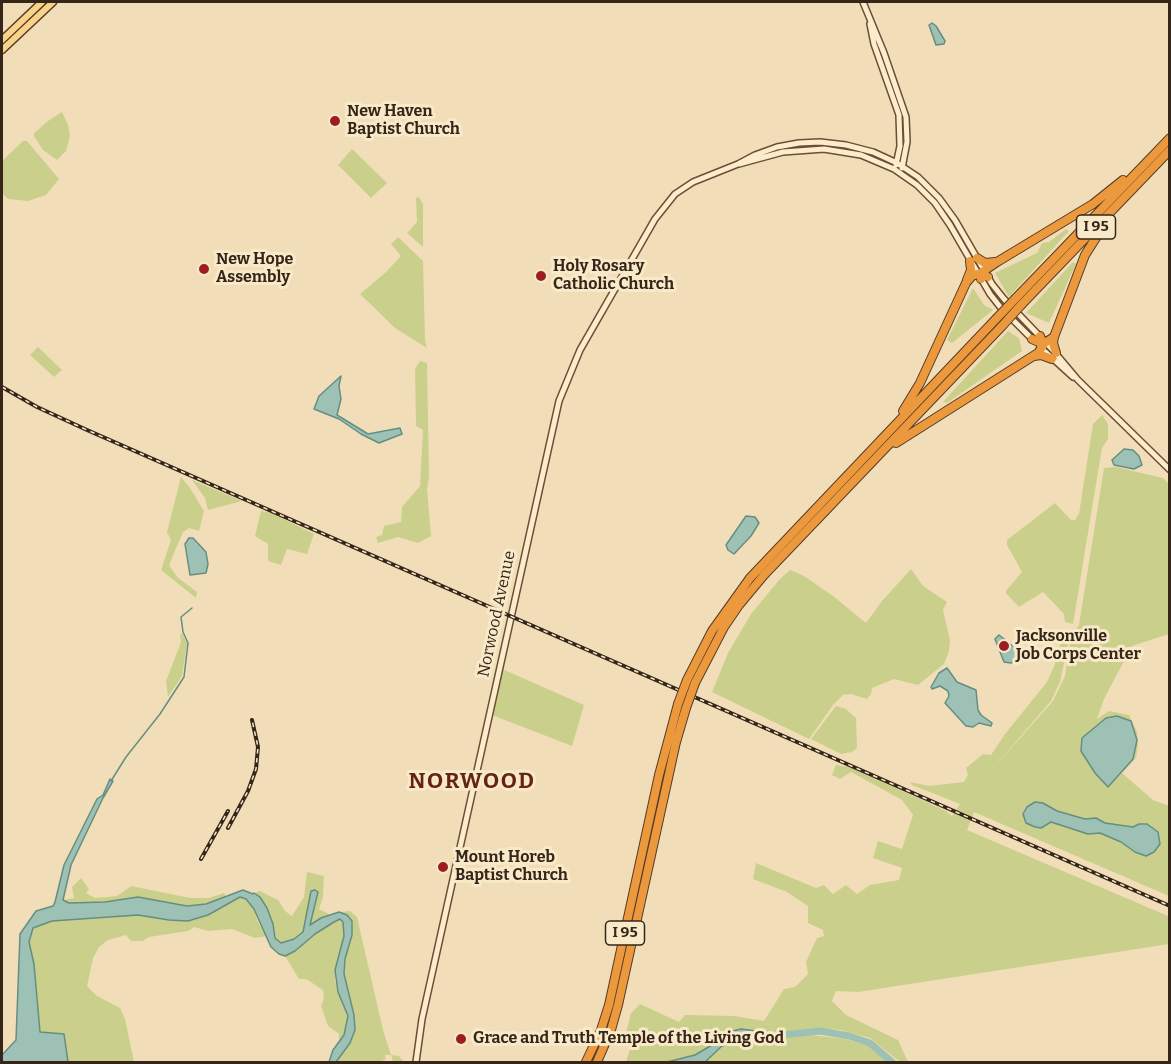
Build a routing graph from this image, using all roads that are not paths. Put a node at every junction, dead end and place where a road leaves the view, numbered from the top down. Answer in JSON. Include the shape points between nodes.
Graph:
{"nodes":[{"id":1,"x":42,"y":2,"type":"edge"},
{"id":2,"x":53,"y":2,"type":"edge"},
{"id":3,"x":863,"y":2,"type":"edge"},
{"id":4,"x":2,"y":40,"type":"edge"},
{"id":5,"x":2,"y":50,"type":"edge"},
{"id":6,"x":1170,"y":138,"type":"edge"},
{"id":7,"x":784,"y":145,"type":"junction"},
{"id":8,"x":1170,"y":150,"type":"edge"},
{"id":9,"x":766,"y":157,"type":"junction"},
{"id":10,"x":1150,"y":158,"type":"junction"},
{"id":11,"x":738,"y":164,"type":"junction"},
{"id":12,"x":898,"y":167,"type":"junction"},
{"id":13,"x":1125,"y":196,"type":"junction"},
{"id":14,"x":973,"y":260,"type":"junction"},
{"id":15,"x":997,"y":262,"type":"junction"},
{"id":16,"x":982,"y":275,"type":"junction"},
{"id":17,"x":966,"y":283,"type":"junction"},
{"id":18,"x":1019,"y":301,"type":"junction"},
{"id":19,"x":999,"y":322,"type":"junction"},
{"id":20,"x":1054,"y":337,"type":"junction"},
{"id":21,"x":1041,"y":342,"type":"junction"},
{"id":22,"x":1054,"y":356,"type":"junction"},
{"id":23,"x":1032,"y":357,"type":"junction"},
{"id":24,"x":880,"y":440,"type":"junction"},
{"id":25,"x":1170,"y":470,"type":"edge"},
{"id":26,"x":860,"y":476,"type":"junction"},
{"id":27,"x":691,"y":681,"type":"junction"},
{"id":28,"x":658,"y":802,"type":"junction"},
{"id":29,"x":417,"y":1062,"type":"edge"},
{"id":30,"x":586,"y":1062,"type":"edge"},
{"id":31,"x":597,"y":1062,"type":"edge"}],
"edges":[{"from":1,"to":4,"type":"main road"},
{"from":2,"to":5,"type":"main road"},
{"from":3,"to":12,"type":"main road","via":[[906,117],[907,142]]},
{"from":6,"to":10,"type":"highway","number":"I 95"},
{"from":7,"to":9,"type":"main road"},
{"from":7,"to":11,"type":"main road"},
{"from":7,"to":12,"type":"main road","via":[[846,145],[873,152]]},
{"from":8,"to":13,"type":"highway","number":"I 95"},
{"from":9,"to":11,"type":"main road"},
{"from":9,"to":12,"type":"main road","via":[[796,150],[835,150]]},
{"from":10,"to":15,"type":"highway","via":[[1093,204]]},
{"from":10,"to":18,"type":"highway","number":"I 95"},
{"from":11,"to":29,"type":"main road","name":"Norwood Avenue","via":[[693,182],[671,197],[586,340],[559,401],[422,1018]]},
{"from":12,"to":14,"type":"main road","via":[[935,203]]},
{"from":13,"to":18,"type":"highway","number":"I 95"},
{"from":13,"to":20,"type":"highway","via":[[1088,249]]},
{"from":14,"to":15,"type":"highway"},
{"from":14,"to":16,"type":"main road"},
{"from":14,"to":17,"type":"highway"},
{"from":15,"to":16,"type":"highway"},
{"from":16,"to":17,"type":"highway","via":[[972,276]]},
{"from":16,"to":21,"type":"main road"},
{"from":17,"to":24,"type":"highway","via":[[916,391]]},
{"from":18,"to":19,"type":"highway","number":"I 95","bridge":true},
{"from":19,"to":24,"type":"highway","number":"I 95"},
{"from":19,"to":26,"type":"highway","number":"I 95"},
{"from":20,"to":21,"type":"highway"},
{"from":20,"to":22,"type":"highway"},
{"from":21,"to":22,"type":"main road"},
{"from":21,"to":23,"type":"highway"},
{"from":22,"to":23,"type":"highway"},
{"from":22,"to":25,"type":"main road"},
{"from":23,"to":26,"type":"highway","via":[[912,432]]},
{"from":24,"to":27,"type":"highway","number":"I 95","via":[[741,588],[712,631]]},
{"from":26,"to":27,"type":"highway","number":"I 95","via":[[747,595]]},
{"from":27,"to":28,"type":"highway","number":"I 95","bridge":true},
{"from":28,"to":30,"type":"highway","number":"I 95","via":[[609,1005]]},
{"from":28,"to":31,"type":"highway","number":"I 95","via":[[618,1005]]}]}
